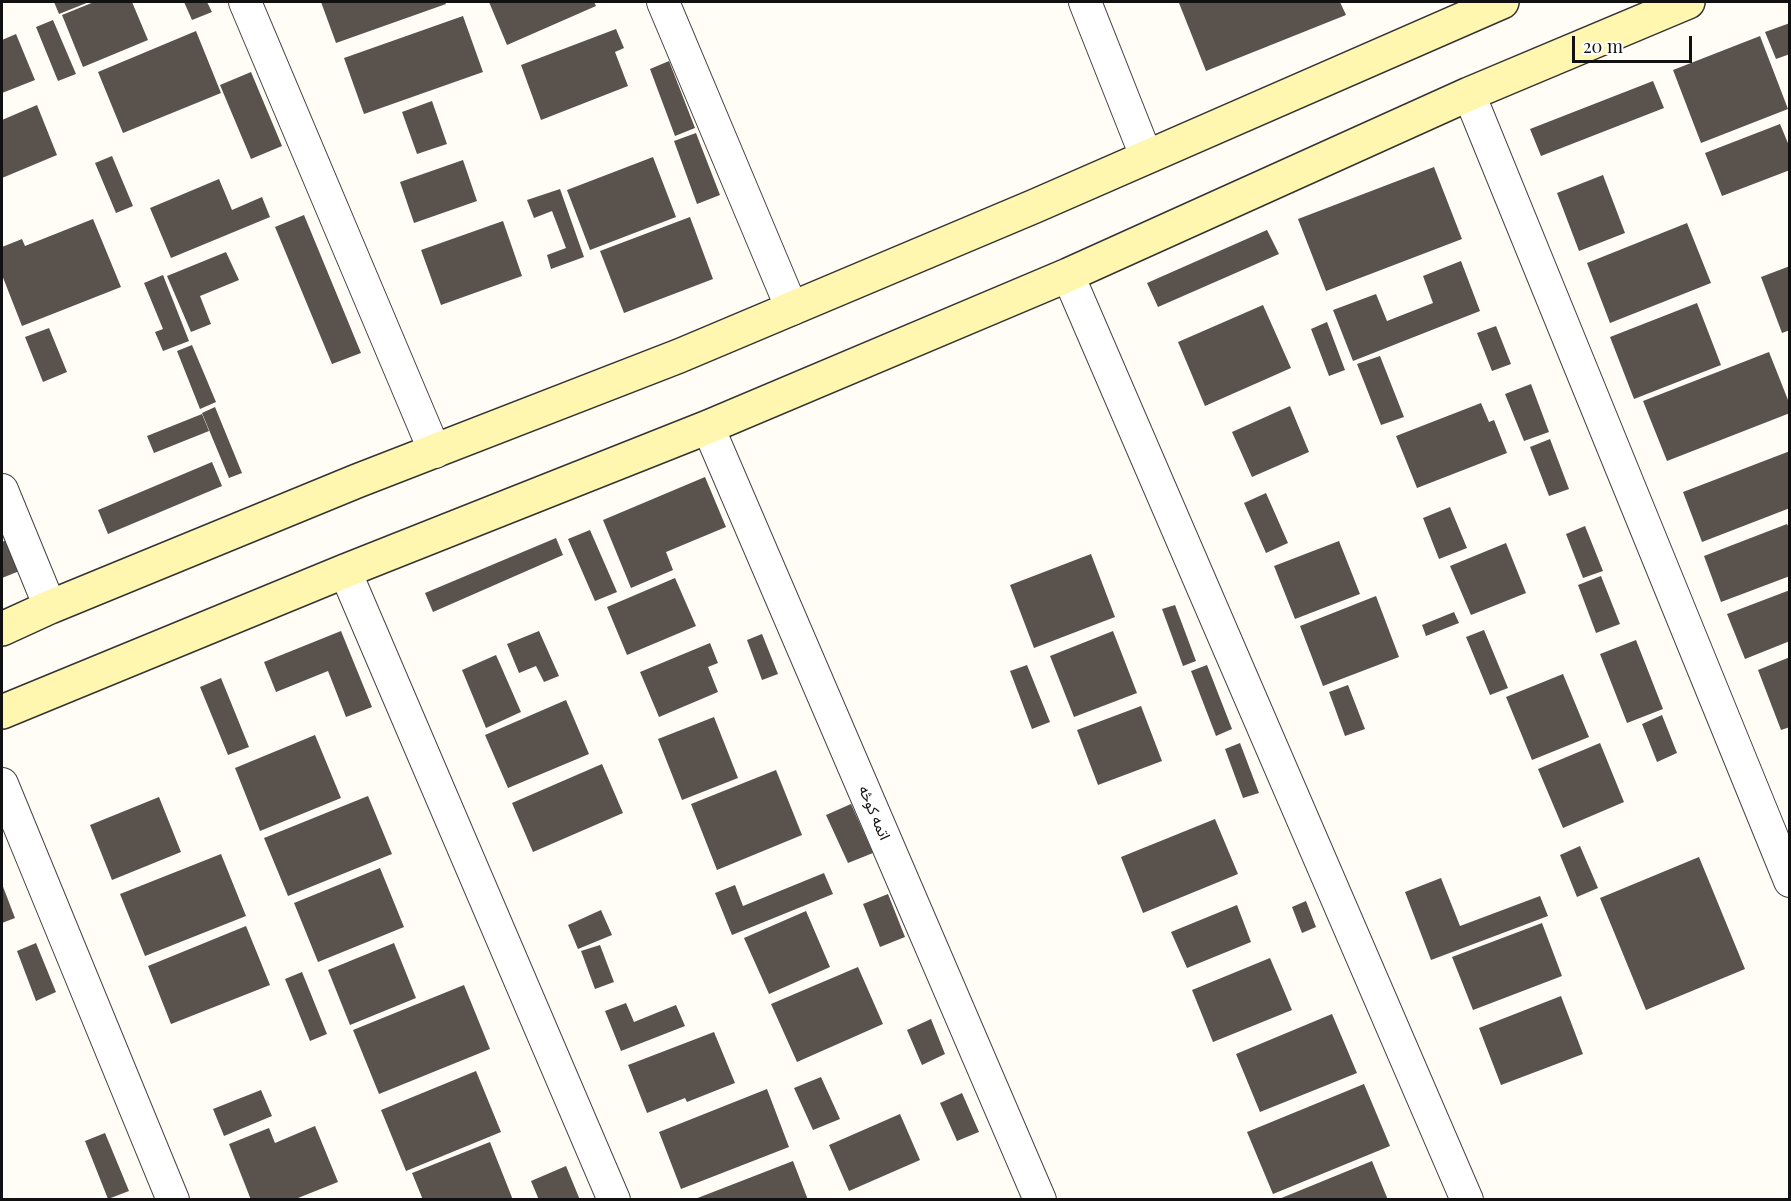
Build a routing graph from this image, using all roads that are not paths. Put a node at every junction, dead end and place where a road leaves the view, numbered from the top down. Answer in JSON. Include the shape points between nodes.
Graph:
{"nodes":[{"id":1,"x":245,"y":2,"type":"edge"},
{"id":2,"x":663,"y":2,"type":"edge"},
{"id":3,"x":1085,"y":2,"type":"edge"},
{"id":4,"x":1502,"y":2,"type":"edge"},
{"id":5,"x":1688,"y":2,"type":"edge"},
{"id":6,"x":1469,"y":94,"type":"junction"},
{"id":7,"x":1146,"y":156,"type":"junction"},
{"id":8,"x":1068,"y":275,"type":"junction"},
{"id":9,"x":792,"y":309,"type":"junction"},
{"id":10,"x":708,"y":427,"type":"junction"},
{"id":11,"x":435,"y":452,"type":"junction"},
{"id":12,"x":2,"y":490,"type":"edge"},
{"id":13,"x":345,"y":571,"type":"junction"},
{"id":14,"x":50,"y":607,"type":"junction"},
{"id":15,"x":2,"y":629,"type":"edge"},
{"id":16,"x":2,"y":712,"type":"edge"},
{"id":17,"x":2,"y":784,"type":"edge"},
{"id":18,"x":1790,"y":881,"type":"edge"},
{"id":19,"x":173,"y":1200,"type":"edge"},
{"id":20,"x":614,"y":1200,"type":"edge"},
{"id":21,"x":1040,"y":1200,"type":"edge"},
{"id":22,"x":1467,"y":1200,"type":"edge"}],
"edges":[{"from":1,"to":11,"type":"street"},
{"from":2,"to":9,"type":"street"},
{"from":3,"to":7,"type":"street"},
{"from":4,"to":7,"type":"street"},
{"from":5,"to":6,"type":"street"},
{"from":6,"to":8,"type":"street"},
{"from":6,"to":18,"type":"street"},
{"from":7,"to":9,"type":"street"},
{"from":8,"to":10,"type":"street"},
{"from":8,"to":22,"type":"street"},
{"from":9,"to":11,"type":"street"},
{"from":10,"to":13,"type":"street"},
{"from":10,"to":21,"type":"street","name":"اتمه کوڅه"},
{"from":11,"to":14,"type":"street"},
{"from":12,"to":14,"type":"street"},
{"from":13,"to":16,"type":"street"},
{"from":13,"to":20,"type":"street"},
{"from":14,"to":15,"type":"street"},
{"from":17,"to":19,"type":"street"}]}
